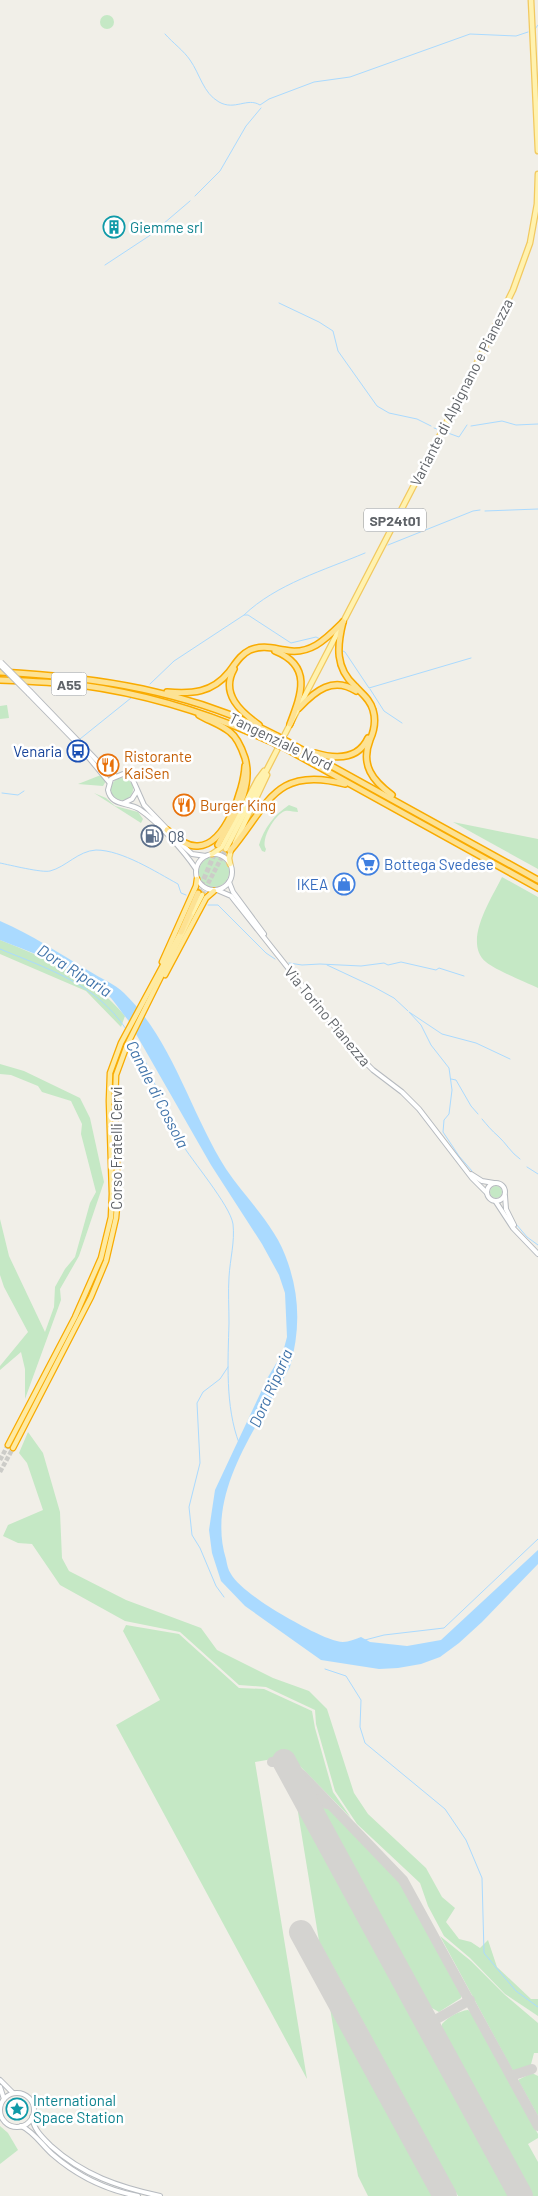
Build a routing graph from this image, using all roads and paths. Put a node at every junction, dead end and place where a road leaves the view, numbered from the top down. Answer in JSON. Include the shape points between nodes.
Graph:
{"nodes":[{"id":1,"x":531,"y":0,"type":"edge"},
{"id":2,"x":538,"y":151,"type":"edge"},
{"id":3,"x":538,"y":174,"type":"edge"},
{"id":4,"x":538,"y":192,"type":"edge"},
{"id":5,"x":343,"y":622,"type":"junction"},
{"id":6,"x":0,"y":662,"type":"edge"},
{"id":7,"x":0,"y":672,"type":"edge"},
{"id":8,"x":0,"y":680,"type":"edge"},
{"id":9,"x":157,"y":692,"type":"junction"},
{"id":10,"x":30,"y":693,"type":"junction"},
{"id":11,"x":299,"y":708,"type":"junction"},
{"id":12,"x":192,"y":711,"type":"junction"},
{"id":13,"x":290,"y":724,"type":"junction"},
{"id":14,"x":266,"y":730,"type":"junction"},
{"id":15,"x":285,"y":734,"type":"dead end"},
{"id":16,"x":277,"y":750,"type":"dead end"},
{"id":17,"x":304,"y":750,"type":"junction"},
{"id":18,"x":245,"y":760,"type":"junction"},
{"id":19,"x":270,"y":764,"type":"junction"},
{"id":20,"x":115,"y":776,"type":"junction"},
{"id":21,"x":109,"y":782,"type":"junction"},
{"id":22,"x":350,"y":785,"type":"junction"},
{"id":23,"x":137,"y":790,"type":"junction"},
{"id":24,"x":122,"y":803,"type":"junction"},
{"id":25,"x":406,"y":806,"type":"junction"},
{"id":26,"x":167,"y":830,"type":"junction"},
{"id":27,"x":218,"y":845,"type":"tunnel mouth"},
{"id":28,"x":228,"y":850,"type":"junction"},
{"id":29,"x":212,"y":854,"type":"junction"},
{"id":30,"x":206,"y":856,"type":"junction"},
{"id":31,"x":230,"y":864,"type":"junction"},
{"id":32,"x":196,"y":869,"type":"junction"},
{"id":33,"x":197,"y":879,"type":"junction"},
{"id":34,"x":538,"y":880,"type":"edge"},
{"id":35,"x":229,"y":882,"type":"junction"},
{"id":36,"x":538,"y":888,"type":"edge"},
{"id":37,"x":216,"y":890,"type":"junction"},
{"id":38,"x":200,"y":894,"type":"joint"},
{"id":39,"x":191,"y":916,"type":"junction"},
{"id":40,"x":180,"y":932,"type":"junction"},
{"id":41,"x":270,"y":945,"type":"junction"},
{"id":42,"x":157,"y":982,"type":"junction"},
{"id":43,"x":468,"y":1172,"type":"junction"},
{"id":44,"x":494,"y":1183,"type":"junction"},
{"id":45,"x":487,"y":1194,"type":"junction"},
{"id":46,"x":505,"y":1196,"type":"junction"},
{"id":47,"x":496,"y":1202,"type":"junction"},
{"id":48,"x":516,"y":1232,"type":"junction"},
{"id":49,"x":538,"y":1254,"type":"edge"},
{"id":50,"x":8,"y":1445,"type":"tunnel mouth"},
{"id":51,"x":13,"y":1448,"type":"tunnel mouth"},
{"id":52,"x":0,"y":2080,"type":"edge"},
{"id":53,"x":0,"y":2088,"type":"edge"},
{"id":54,"x":13,"y":2094,"type":"junction"},
{"id":55,"x":4,"y":2099,"type":"junction"},
{"id":56,"x":32,"y":2117,"type":"junction"},
{"id":57,"x":21,"y":2126,"type":"junction"},
{"id":58,"x":138,"y":2196,"type":"edge"},
{"id":59,"x":160,"y":2196,"type":"edge"}],
"edges":[{"from":1,"to":2,"type":"main road"},
{"from":3,"to":4,"type":"main road","name":"Variante di Alpignano e Pianezza","number":"SP24t01"},
{"from":4,"to":5,"type":"main road","name":"Variante di Alpignano e Pianezza","number":"SP24t01","via":[[530,243],[513,290]]},
{"from":5,"to":9,"type":"highway","via":[[316,646],[303,650],[290,652],[263,647],[250,650],[222,679],[202,692]]},
{"from":5,"to":11,"type":"main road","name":"Variante di Alpignano e Pianezza","number":"SP24t01"},
{"from":5,"to":25,"type":"highway","via":[[338,644],[340,663],[348,679],[364,694],[374,710],[374,729],[366,754],[369,770],[381,787]]},
{"from":6,"to":10,"type":"main road","bridge":true},
{"from":7,"to":9,"type":"highway","name":"Tangenziale Nord","number":"A55","via":[[80,678]]},
{"from":8,"to":12,"type":"highway","name":"Tangenziale Nord","number":"A55","via":[[105,689]]},
{"from":9,"to":14,"type":"highway","name":"Tangenziale Nord","number":"A55","via":[[214,709]]},
{"from":10,"to":20,"type":"main road"},
{"from":10,"to":21,"type":"main road"},
{"from":11,"to":13,"type":"main road","name":"Variante di Alpignano e Pianezza","number":"SP24t01"},
{"from":11,"to":17,"type":"highway","via":[[322,688],[336,685],[352,688],[372,711],[370,735],[362,748],[354,753],[338,758]]},
{"from":12,"to":18,"type":"highway","via":[[229,731],[241,747]]},
{"from":12,"to":22,"type":"highway","name":"Tangenziale Nord","number":"A55","bridge":true,"via":[[229,723],[285,748]]},
{"from":13,"to":14,"type":"highway","via":[[302,685],[298,671],[294,664],[273,650],[258,651],[239,662],[232,673],[230,688],[242,713]]},
{"from":13,"to":15,"type":"main road","name":"Variante di Alpignano e Pianezza","number":"SP24t01"},
{"from":14,"to":17,"type":"highway","name":"Tangenziale Nord","number":"A55","bridge":true},
{"from":16,"to":19,"type":"main road"},
{"from":17,"to":25,"type":"highway","name":"Tangenziale Nord","number":"A55"},
{"from":18,"to":26,"type":"highway","via":[[240,793],[215,839],[201,846],[192,846]]},
{"from":18,"to":27,"type":"highway","via":[[248,770],[246,790]]},
{"from":19,"to":28,"type":"main road","via":[[264,783]]},
{"from":19,"to":29,"type":"main road","via":[[258,779],[222,848]]},
{"from":20,"to":21,"type":"main road"},
{"from":20,"to":23,"type":"main road","via":[[129,776],[135,781]]},
{"from":21,"to":24,"type":"main road","via":[[111,798]]},
{"from":22,"to":28,"type":"highway","via":[[320,778],[290,784],[265,803]]},
{"from":22,"to":36,"type":"highway","name":"Tangenziale Nord","number":"A55"},
{"from":23,"to":24,"type":"main road","via":[[132,799]]},
{"from":23,"to":26,"type":"main road","via":[[144,806]]},
{"from":24,"to":32,"type":"main road","via":[[134,806],[149,818],[189,857]]},
{"from":25,"to":34,"type":"highway","name":"Tangenziale Nord","number":"A55"},
{"from":26,"to":30,"type":"main road","via":[[192,854]]},
{"from":28,"to":31,"type":"main road"},
{"from":29,"to":30,"type":"main road"},
{"from":29,"to":31,"type":"main road","via":[[224,857]]},
{"from":30,"to":32,"type":"main road"},
{"from":31,"to":35,"type":"main road","via":[[233,872]]},
{"from":32,"to":33,"type":"main road"},
{"from":33,"to":37,"type":"main road","via":[[203,887]]},
{"from":33,"to":42,"type":"highway"},
{"from":35,"to":37,"type":"main road"},
{"from":35,"to":41,"type":"main road","name":"Via Torino Pianezza"},
{"from":37,"to":41,"type":"main road","name":"Via Torino Pianezza","via":[[231,896]]},
{"from":37,"to":42,"type":"highway","via":[[206,898],[176,957]]},
{"from":38,"to":39,"type":"main road"},
{"from":38,"to":40,"type":"highway"},
{"from":39,"to":40,"type":"highway"},
{"from":39,"to":42,"type":"highway"},
{"from":40,"to":42,"type":"highway"},
{"from":41,"to":43,"type":"main road","name":"Via Torino Pianezza","via":[[353,1050],[412,1101]]},
{"from":42,"to":50,"type":"highway","name":"Corso Fratelli Cervi","via":[[148,992],[112,1066],[109,1088],[112,1194],[106,1240],[87,1292]]},
{"from":42,"to":51,"type":"highway","name":"Corso Fratelli Cervi","via":[[116,1074],[118,1195],[111,1243],[91,1297]]},
{"from":43,"to":44,"type":"main road","name":"Via Torino Pianezza","via":[[482,1181]]},
{"from":43,"to":45,"type":"main road","name":"Via Torino Pianezza"},
{"from":44,"to":45,"type":"main road"},
{"from":44,"to":46,"type":"main road","via":[[504,1187]]},
{"from":45,"to":47,"type":"main road"},
{"from":46,"to":47,"type":"main road"},
{"from":46,"to":48,"type":"main road","via":[[506,1209]]},
{"from":47,"to":48,"type":"main road"},
{"from":48,"to":49,"type":"main road"},
{"from":52,"to":54,"type":"main road"},
{"from":53,"to":55,"type":"main road"},
{"from":54,"to":55,"type":"main road"},
{"from":54,"to":56,"type":"main road","via":[[22,2094],[30,2099]]},
{"from":55,"to":57,"type":"main road","via":[[0,2108],[2,2117],[9,2124]]},
{"from":56,"to":57,"type":"main road"},
{"from":56,"to":59,"type":"main road","via":[[34,2127],[43,2138],[76,2165],[106,2181]]},
{"from":57,"to":58,"type":"main road","via":[[56,2158],[81,2175]]}]}
